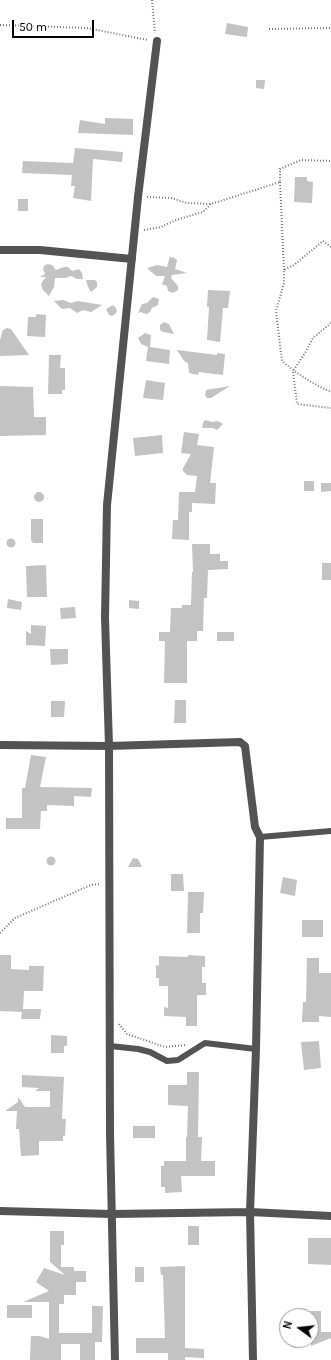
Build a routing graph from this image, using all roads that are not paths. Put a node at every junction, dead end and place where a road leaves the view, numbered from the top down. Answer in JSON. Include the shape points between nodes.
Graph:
{"nodes":[{"id":1,"x":158,"y":41,"type":"road end"},
{"id":2,"x":0,"y":250,"type":"edge"},
{"id":3,"x":132,"y":259,"type":"junction"},
{"id":4,"x":0,"y":745,"type":"edge"},
{"id":5,"x":109,"y":746,"type":"junction"},
{"id":6,"x":331,"y":830,"type":"edge"},
{"id":7,"x":260,"y":837,"type":"junction"},
{"id":8,"x":110,"y":1046,"type":"junction"},
{"id":9,"x":256,"y":1049,"type":"junction"},
{"id":10,"x":0,"y":1211,"type":"edge"},
{"id":11,"x":250,"y":1212,"type":"junction"},
{"id":12,"x":112,"y":1214,"type":"junction"},
{"id":13,"x":331,"y":1216,"type":"edge"},
{"id":14,"x":115,"y":1360,"type":"edge"},
{"id":15,"x":253,"y":1360,"type":"edge"}],
"edges":[{"from":1,"to":3,"type":"street"},
{"from":2,"to":3,"type":"street","via":[[40,250]]},
{"from":3,"to":5,"type":"street","via":[[107,505],[105,618]]},
{"from":4,"to":5,"type":"street"},
{"from":5,"to":7,"type":"street","via":[[240,742],[245,746],[255,827]]},
{"from":5,"to":8,"type":"street"},
{"from":6,"to":7,"type":"lane"},
{"from":7,"to":9,"type":"street"},
{"from":8,"to":9,"type":"lane","via":[[150,1052],[167,1061],[178,1060],[205,1043]]},
{"from":8,"to":12,"type":"street"},
{"from":9,"to":11,"type":"street"},
{"from":10,"to":12,"type":"street"},
{"from":11,"to":12,"type":"street"},
{"from":11,"to":13,"type":"street"},
{"from":11,"to":15,"type":"street"},
{"from":12,"to":14,"type":"street"}]}
